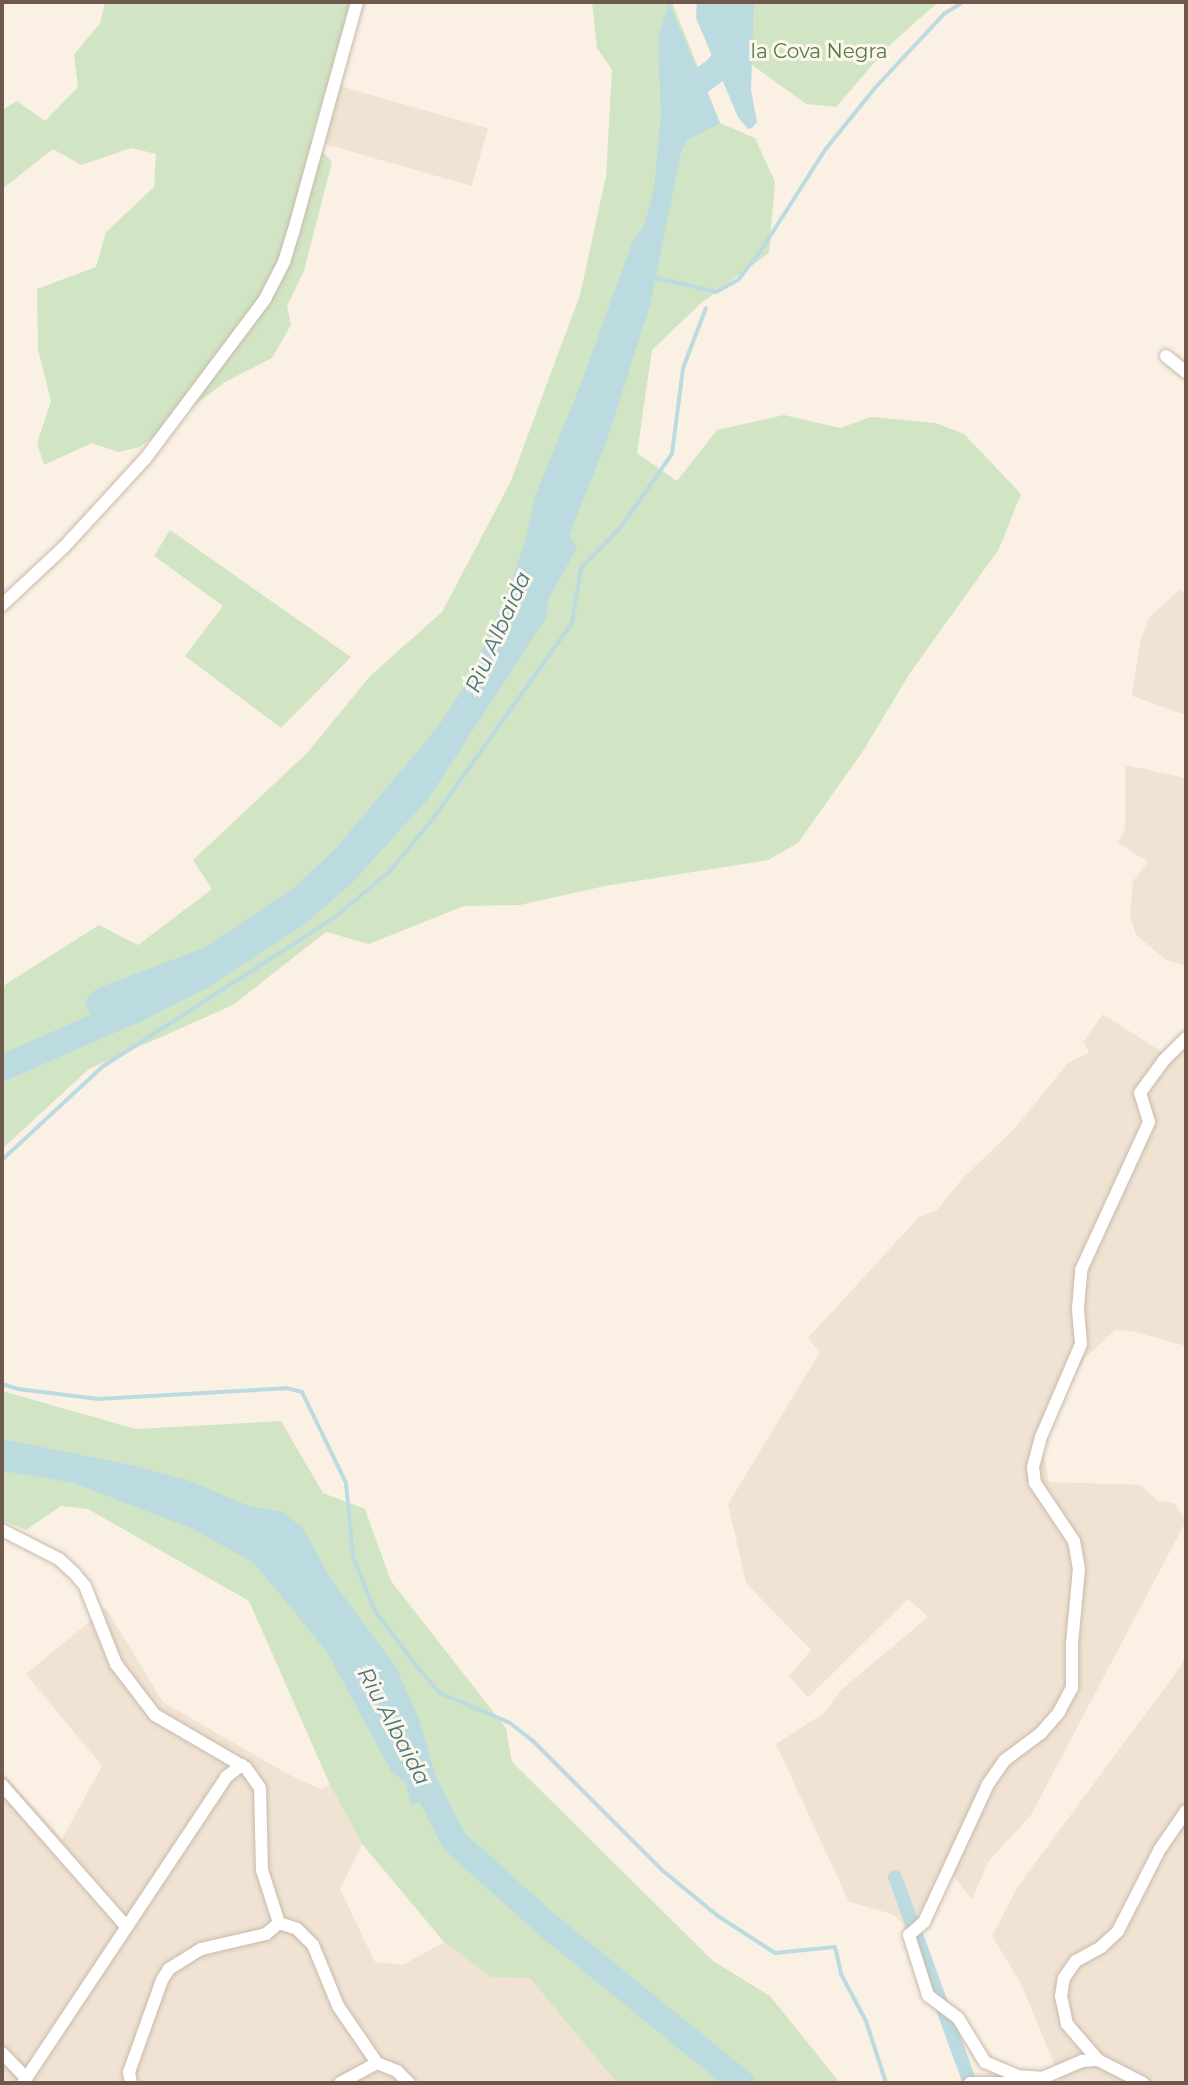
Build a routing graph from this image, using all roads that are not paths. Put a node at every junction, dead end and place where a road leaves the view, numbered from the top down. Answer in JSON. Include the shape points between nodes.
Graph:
{"nodes":[{"id":1,"x":357,"y":2,"type":"edge"},
{"id":2,"x":1166,"y":356,"type":"dead end"},
{"id":3,"x":1186,"y":372,"type":"edge"},
{"id":4,"x":2,"y":605,"type":"edge"},
{"id":5,"x":1186,"y":1038,"type":"edge"},
{"id":6,"x":2,"y":1530,"type":"edge"},
{"id":7,"x":242,"y":1765,"type":"junction"},
{"id":8,"x":2,"y":1785,"type":"edge"},
{"id":9,"x":1186,"y":1811,"type":"edge"},
{"id":10,"x":279,"y":1923,"type":"junction"},
{"id":11,"x":126,"y":1926,"type":"junction"},
{"id":12,"x":2,"y":2053,"type":"edge"},
{"id":13,"x":1098,"y":2060,"type":"junction"},
{"id":14,"x":377,"y":2063,"type":"junction"},
{"id":15,"x":1045,"y":2078,"type":"junction"},
{"id":16,"x":24,"y":2081,"type":"edge"},
{"id":17,"x":131,"y":2083,"type":"edge"},
{"id":18,"x":340,"y":2083,"type":"edge"},
{"id":19,"x":409,"y":2083,"type":"edge"},
{"id":20,"x":970,"y":2083,"type":"edge"},
{"id":21,"x":1011,"y":2083,"type":"edge"},
{"id":22,"x":1018,"y":2083,"type":"edge"},
{"id":23,"x":1143,"y":2083,"type":"edge"}],
"edges":[{"from":1,"to":4,"type":"street","via":[[293,233],[265,299],[145,459]]},
{"from":2,"to":3,"type":"street"},
{"from":5,"to":15,"type":"street","via":[[1140,1093],[1149,1122],[1081,1270],[1081,1344],[1033,1467],[1035,1483],[1063,1520],[1077,1555],[1072,1688],[1041,1733],[1005,1760],[988,1784],[924,1922],[909,1935],[928,1995],[958,2018],[980,2057],[1018,2076]]},
{"from":6,"to":7,"type":"street","via":[[59,1559],[85,1586],[116,1664],[155,1715]]},
{"from":7,"to":10,"type":"street","via":[[260,1788],[262,1870]]},
{"from":7,"to":11,"type":"street","via":[[226,1777]]},
{"from":8,"to":11,"type":"street"},
{"from":9,"to":13,"type":"street","via":[[1118,1931],[1076,1961],[1064,1978],[1061,1996],[1067,2024]]},
{"from":10,"to":14,"type":"street","via":[[297,1929],[313,1945],[338,2006]]},
{"from":10,"to":17,"type":"street","via":[[266,1934],[201,1949],[169,1969],[129,2072]]},
{"from":11,"to":16,"type":"street"},
{"from":12,"to":16,"type":"street"},
{"from":13,"to":15,"type":"street","via":[[1082,2061]]},
{"from":13,"to":23,"type":"street"},
{"from":14,"to":18,"type":"street"},
{"from":14,"to":19,"type":"street"},
{"from":15,"to":22,"type":"street"},
{"from":20,"to":21,"type":"street"}]}
